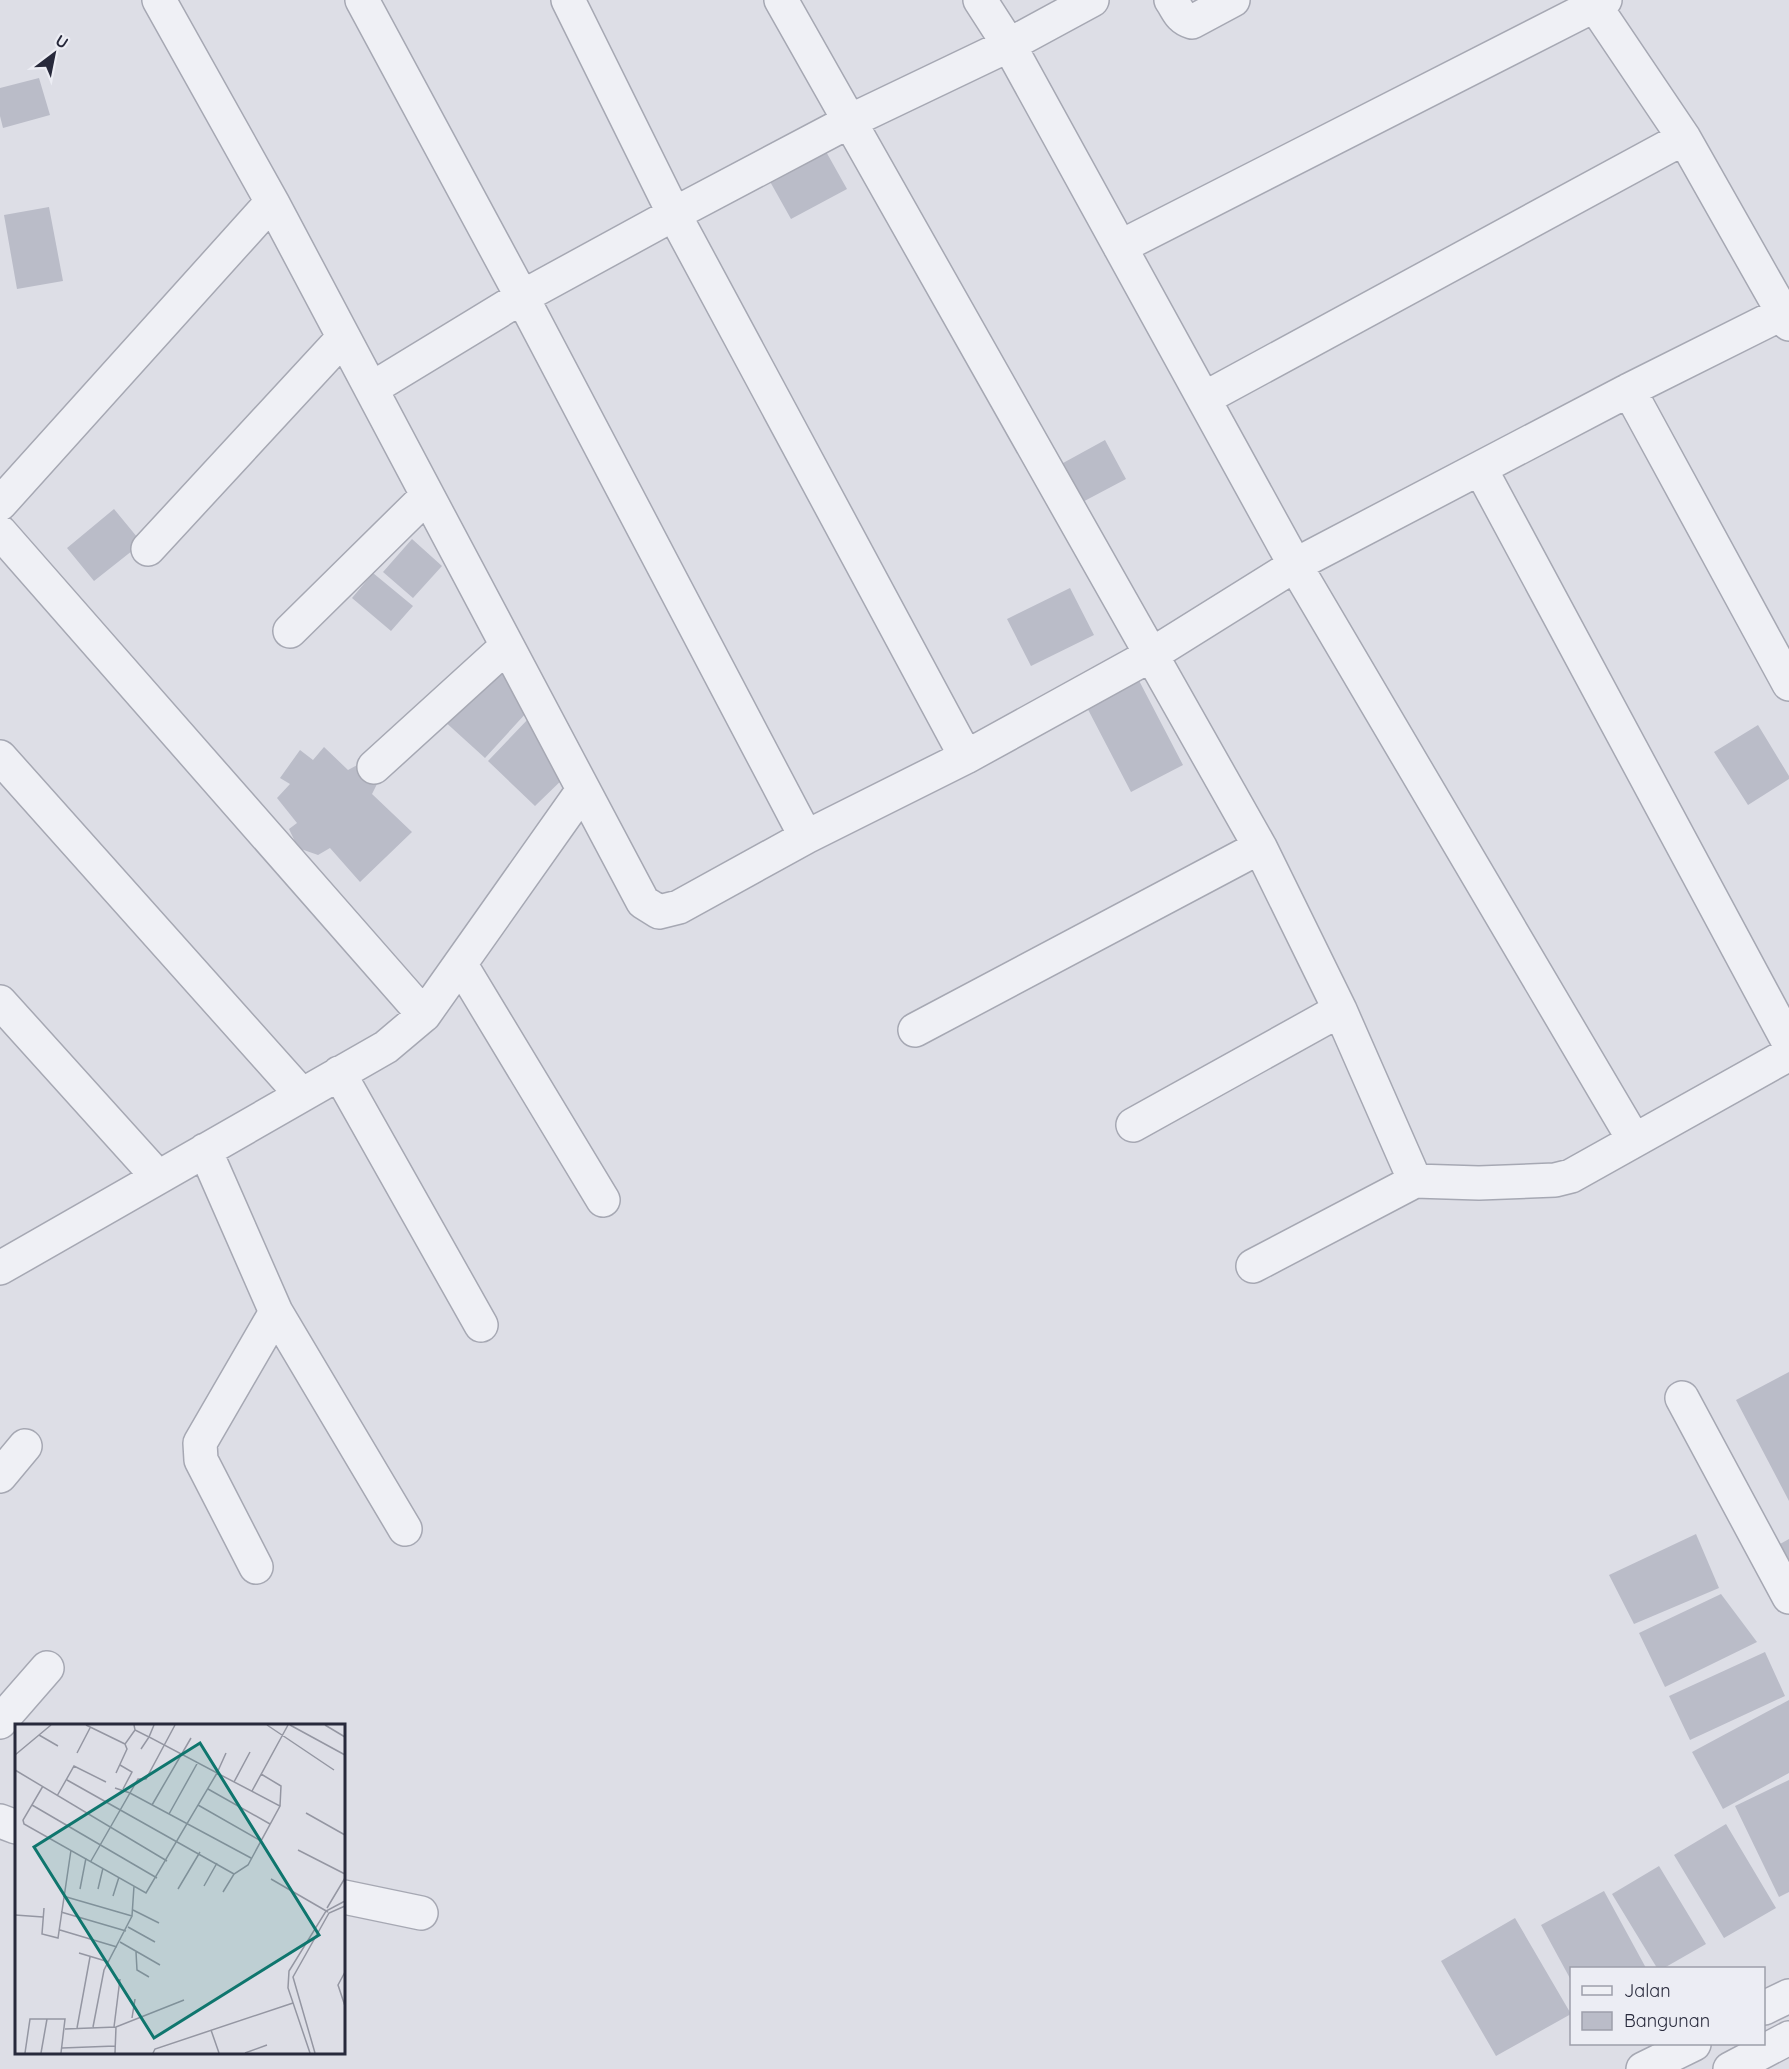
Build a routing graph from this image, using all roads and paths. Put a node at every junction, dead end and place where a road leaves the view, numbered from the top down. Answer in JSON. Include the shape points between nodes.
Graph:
{"nodes":[{"id":1,"x":159,"y":0,"type":"edge"},
{"id":2,"x":362,"y":0,"type":"edge"},
{"id":3,"x":568,"y":0,"type":"edge"},
{"id":4,"x":781,"y":0,"type":"edge"},
{"id":5,"x":980,"y":0,"type":"edge"},
{"id":6,"x":1092,"y":0,"type":"edge"},
{"id":7,"x":1171,"y":0,"type":"edge"},
{"id":8,"x":1233,"y":0,"type":"edge"},
{"id":9,"x":1597,"y":2,"type":"edge"},
{"id":10,"x":1009,"y":45,"type":"junction"},
{"id":11,"x":848,"y":122,"type":"junction"},
{"id":12,"x":1684,"y":138,"type":"junction"},
{"id":13,"x":272,"y":202,"type":"junction"},
{"id":14,"x":674,"y":214,"type":"junction"},
{"id":15,"x":1120,"y":246,"type":"junction"},
{"id":16,"x":522,"y":297,"type":"junction"},
{"id":17,"x":1787,"y":316,"type":"edge"},
{"id":18,"x":343,"y":338,"type":"junction"},
{"id":19,"x":371,"y":389,"type":"junction"},
{"id":20,"x":1629,"y":390,"type":"junction"},
{"id":21,"x":1205,"y":398,"type":"junction"},
{"id":22,"x":1480,"y":468,"type":"junction"},
{"id":23,"x":428,"y":496,"type":"junction"},
{"id":24,"x":0,"y":504,"type":"edge"},
{"id":25,"x":0,"y":532,"type":"edge"},
{"id":26,"x":148,"y":549,"type":"dead end"},
{"id":27,"x":1295,"y":565,"type":"junction"},
{"id":28,"x":290,"y":631,"type":"dead end"},
{"id":29,"x":507,"y":646,"type":"junction"},
{"id":30,"x":1150,"y":655,"type":"junction"},
{"id":31,"x":1789,"y":684,"type":"edge"},
{"id":32,"x":0,"y":757,"type":"edge"},
{"id":33,"x":966,"y":758,"type":"junction"},
{"id":34,"x":374,"y":767,"type":"dead end"},
{"id":35,"x":583,"y":790,"type":"junction"},
{"id":36,"x":806,"y":837,"type":"junction"},
{"id":37,"x":1260,"y":847,"type":"junction"},
{"id":38,"x":460,"y":965,"type":"junction"},
{"id":39,"x":0,"y":1002,"type":"edge"},
{"id":40,"x":1340,"y":1010,"type":"junction"},
{"id":41,"x":424,"y":1015,"type":"junction"},
{"id":42,"x":915,"y":1030,"type":"dead end"},
{"id":43,"x":1789,"y":1043,"type":"edge"},
{"id":44,"x":1789,"y":1054,"type":"edge"},
{"id":45,"x":339,"y":1073,"type":"junction"},
{"id":46,"x":302,"y":1095,"type":"junction"},
{"id":47,"x":1133,"y":1125,"type":"dead end"},
{"id":48,"x":1634,"y":1140,"type":"junction"},
{"id":49,"x":205,"y":1150,"type":"junction"},
{"id":50,"x":158,"y":1177,"type":"junction"},
{"id":51,"x":1416,"y":1181,"type":"junction"},
{"id":52,"x":603,"y":1200,"type":"dead end"},
{"id":53,"x":6,"y":1254,"type":"edge"},
{"id":54,"x":1253,"y":1266,"type":"dead end"},
{"id":55,"x":276,"y":1312,"type":"junction"},
{"id":56,"x":481,"y":1325,"type":"dead end"},
{"id":57,"x":1682,"y":1398,"type":"dead end"},
{"id":58,"x":25,"y":1446,"type":"dead end"},
{"id":59,"x":0,"y":1476,"type":"edge"},
{"id":60,"x":405,"y":1529,"type":"dead end"},
{"id":61,"x":256,"y":1567,"type":"dead end"},
{"id":62,"x":1789,"y":1597,"type":"edge"},
{"id":63,"x":47,"y":1668,"type":"dead end"},
{"id":64,"x":0,"y":1722,"type":"edge"},
{"id":65,"x":0,"y":1821,"type":"edge"},
{"id":66,"x":15,"y":1827,"type":"edge"},
{"id":67,"x":345,"y":1897,"type":"edge"},
{"id":68,"x":422,"y":1913,"type":"dead end"},
{"id":69,"x":1789,"y":1996,"type":"edge"},
{"id":70,"x":1765,"y":2008,"type":"edge"},
{"id":71,"x":1789,"y":2038,"type":"edge"},
{"id":72,"x":1690,"y":2045,"type":"edge"},
{"id":73,"x":1643,"y":2069,"type":"edge"},
{"id":74,"x":1730,"y":2069,"type":"edge"}],
"edges":[{"from":1,"to":13,"type":"street"},
{"from":2,"to":16,"type":"street"},
{"from":3,"to":14,"type":"street"},
{"from":4,"to":11,"type":"street"},
{"from":5,"to":10,"type":"street"},
{"from":6,"to":10,"type":"street"},
{"from":7,"to":8,"type":"street","via":[[1179,15],[1192,22]]},
{"from":9,"to":12,"type":"street"},
{"from":9,"to":15,"type":"street"},
{"from":10,"to":11,"type":"street"},
{"from":10,"to":15,"type":"street"},
{"from":11,"to":14,"type":"street"},
{"from":11,"to":30,"type":"street"},
{"from":12,"to":17,"type":"street"},
{"from":12,"to":21,"type":"street"},
{"from":13,"to":18,"type":"street"},
{"from":13,"to":24,"type":"street"},
{"from":14,"to":16,"type":"street"},
{"from":14,"to":33,"type":"street"},
{"from":15,"to":21,"type":"street"},
{"from":16,"to":19,"type":"street"},
{"from":16,"to":36,"type":"street"},
{"from":17,"to":20,"type":"street"},
{"from":18,"to":19,"type":"street"},
{"from":18,"to":26,"type":"street"},
{"from":19,"to":23,"type":"street"},
{"from":20,"to":22,"type":"street"},
{"from":20,"to":31,"type":"street"},
{"from":21,"to":27,"type":"street"},
{"from":22,"to":27,"type":"street"},
{"from":22,"to":43,"type":"street"},
{"from":23,"to":28,"type":"street"},
{"from":23,"to":29,"type":"street"},
{"from":25,"to":41,"type":"street"},
{"from":27,"to":30,"type":"street"},
{"from":27,"to":48,"type":"street"},
{"from":29,"to":34,"type":"street"},
{"from":29,"to":35,"type":"street"},
{"from":30,"to":33,"type":"street"},
{"from":30,"to":37,"type":"street"},
{"from":32,"to":46,"type":"street"},
{"from":33,"to":36,"type":"street"},
{"from":35,"to":36,"type":"street","via":[[643,902],[659,912],[679,907]]},
{"from":35,"to":38,"type":"street"},
{"from":37,"to":40,"type":"street"},
{"from":37,"to":42,"type":"street"},
{"from":38,"to":41,"type":"street"},
{"from":38,"to":52,"type":"street"},
{"from":39,"to":50,"type":"street"},
{"from":40,"to":47,"type":"street"},
{"from":40,"to":51,"type":"street"},
{"from":41,"to":45,"type":"street","via":[[386,1047]]},
{"from":44,"to":48,"type":"street"},
{"from":45,"to":46,"type":"street"},
{"from":45,"to":56,"type":"street"},
{"from":46,"to":49,"type":"street"},
{"from":48,"to":51,"type":"street","via":[[1556,1180]]},
{"from":49,"to":50,"type":"street"},
{"from":49,"to":55,"type":"street"},
{"from":50,"to":53,"type":"street"},
{"from":51,"to":54,"type":"street"},
{"from":55,"to":60,"type":"street"},
{"from":55,"to":61,"type":"street","via":[[200,1443],[199,1452]]},
{"from":57,"to":62,"type":"street"},
{"from":58,"to":59,"type":"street"},
{"from":63,"to":64,"type":"street"},
{"from":65,"to":66,"type":"street"},
{"from":67,"to":68,"type":"street"},
{"from":69,"to":70,"type":"street"},
{"from":71,"to":74,"type":"street"},
{"from":72,"to":73,"type":"street"}]}
